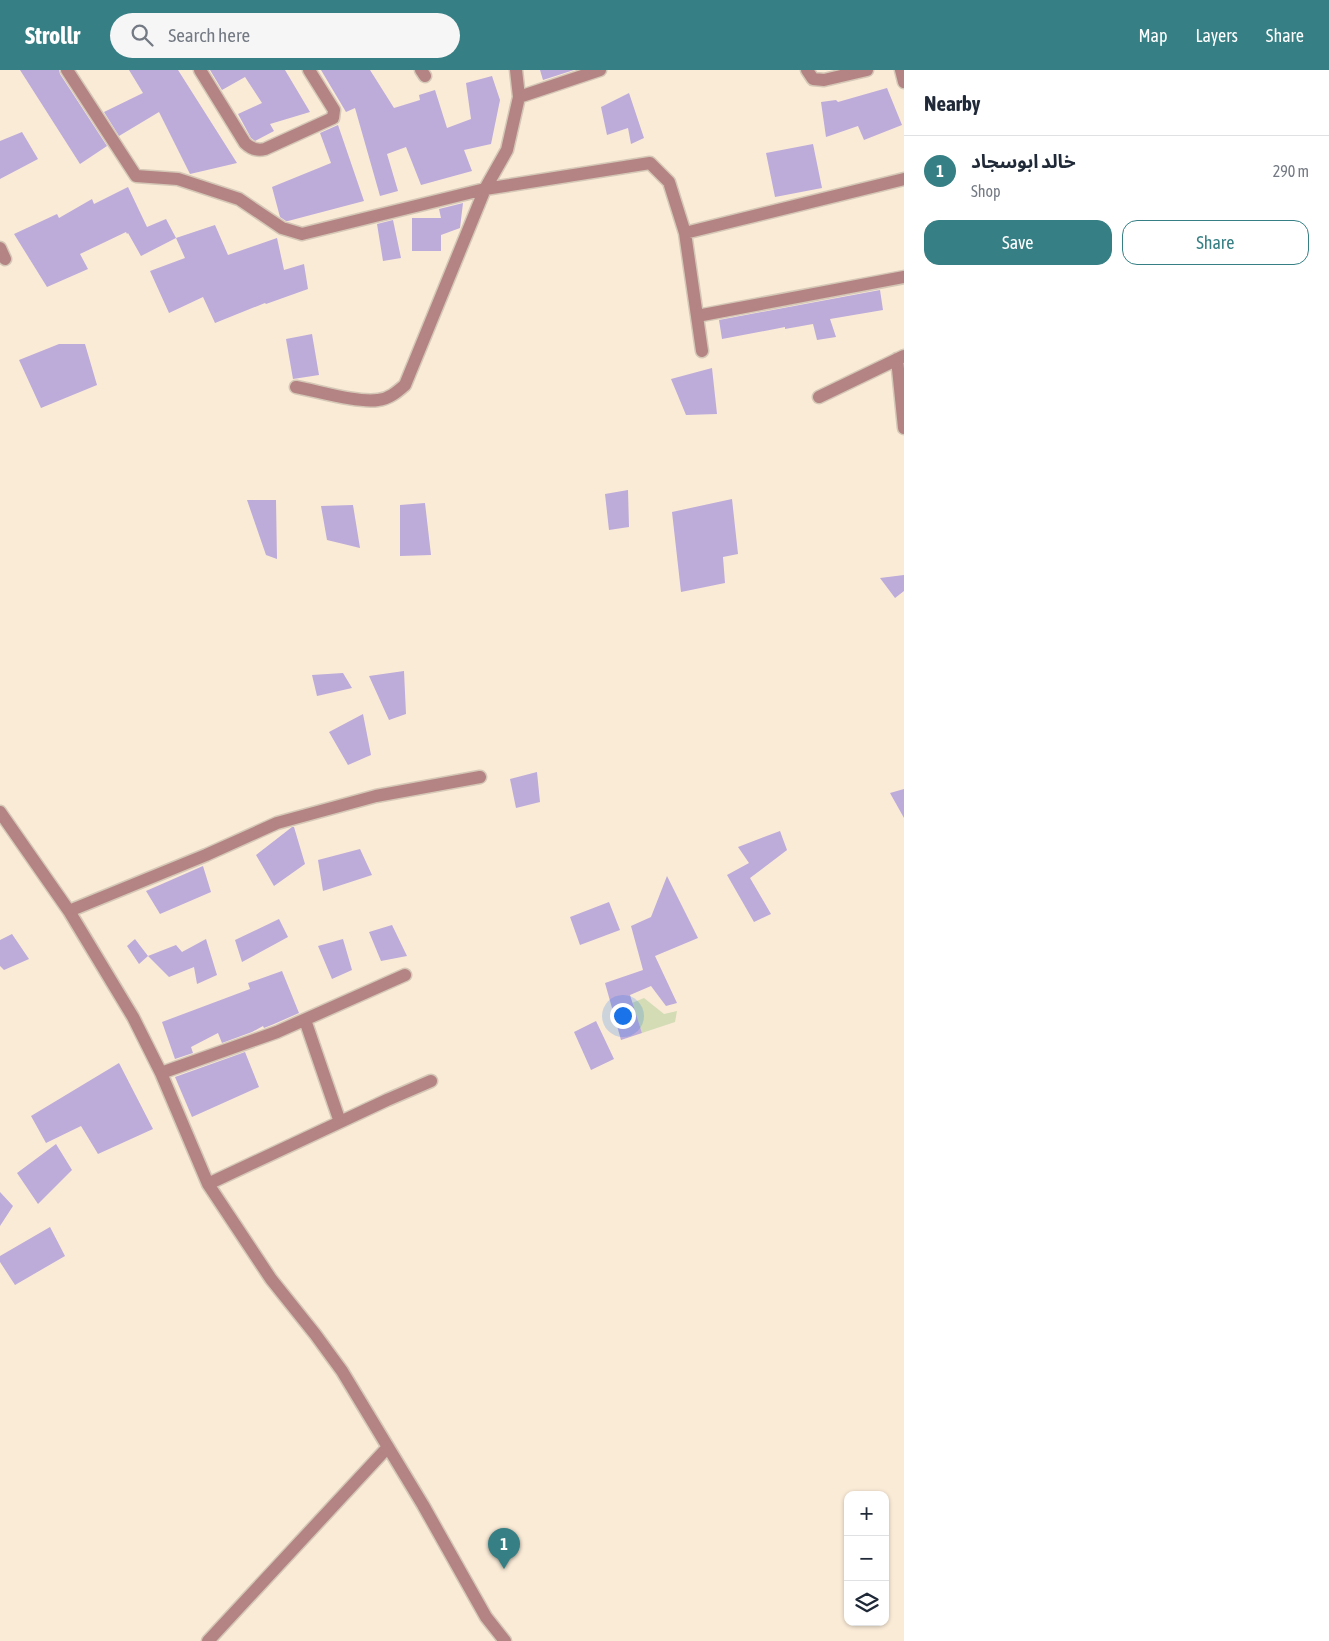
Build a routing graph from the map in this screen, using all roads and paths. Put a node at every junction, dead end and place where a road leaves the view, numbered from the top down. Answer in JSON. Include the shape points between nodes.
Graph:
{"nodes":[{"id":1,"x":67,"y":70,"type":"edge"},
{"id":2,"x":200,"y":70,"type":"edge"},
{"id":3,"x":309,"y":70,"type":"edge"},
{"id":4,"x":516,"y":70,"type":"edge"},
{"id":5,"x":600,"y":70,"type":"edge"},
{"id":6,"x":807,"y":70,"type":"edge"},
{"id":7,"x":867,"y":70,"type":"edge"},
{"id":8,"x":901,"y":70,"type":"edge"},
{"id":9,"x":904,"y":82,"type":"edge"},
{"id":10,"x":519,"y":97,"type":"junction"},
{"id":11,"x":904,"y":179,"type":"edge"},
{"id":12,"x":485,"y":188,"type":"junction"},
{"id":13,"x":685,"y":233,"type":"junction"},
{"id":14,"x":904,"y":277,"type":"edge"},
{"id":15,"x":697,"y":316,"type":"junction"},
{"id":16,"x":702,"y":350,"type":"dead end"},
{"id":17,"x":901,"y":357,"type":"edge"},
{"id":18,"x":296,"y":387,"type":"dead end"},
{"id":19,"x":819,"y":397,"type":"dead end"},
{"id":20,"x":904,"y":428,"type":"edge"},
{"id":21,"x":480,"y":777,"type":"dead end"},
{"id":22,"x":0,"y":812,"type":"edge"},
{"id":23,"x":69,"y":911,"type":"junction"},
{"id":24,"x":405,"y":975,"type":"dead end"},
{"id":25,"x":305,"y":1020,"type":"junction"},
{"id":26,"x":161,"y":1073,"type":"junction"},
{"id":27,"x":431,"y":1081,"type":"dead end"},
{"id":28,"x":340,"y":1122,"type":"junction"},
{"id":29,"x":208,"y":1184,"type":"junction"},
{"id":30,"x":388,"y":1447,"type":"junction"},
{"id":31,"x":208,"y":1641,"type":"edge"},
{"id":32,"x":505,"y":1641,"type":"edge"}],
"edges":[{"from":1,"to":12,"type":"street","via":[[136,176],[178,178],[239,199],[282,228],[302,234]]},
{"from":2,"to":3,"type":"street","via":[[245,143],[254,150],[260,150],[333,118],[334,110]]},
{"from":4,"to":10,"type":"street"},
{"from":5,"to":10,"type":"street"},
{"from":6,"to":7,"type":"street","via":[[813,79],[824,80]]},
{"from":8,"to":9,"type":"street"},
{"from":10,"to":12,"type":"street","via":[[507,150]]},
{"from":11,"to":13,"type":"street"},
{"from":12,"to":13,"type":"street","via":[[650,163],[668,182]]},
{"from":12,"to":18,"type":"street","via":[[405,385],[394,395],[380,400]]},
{"from":13,"to":15,"type":"street"},
{"from":14,"to":15,"type":"street"},
{"from":15,"to":16,"type":"street"},
{"from":17,"to":19,"type":"street"},
{"from":17,"to":20,"type":"street"},
{"from":21,"to":23,"type":"street","via":[[376,796],[277,823]]},
{"from":22,"to":23,"type":"street"},
{"from":23,"to":26,"type":"street","via":[[133,1017]]},
{"from":24,"to":25,"type":"street"},
{"from":25,"to":26,"type":"street"},
{"from":25,"to":28,"type":"street"},
{"from":26,"to":29,"type":"street"},
{"from":27,"to":28,"type":"street"},
{"from":28,"to":29,"type":"street"},
{"from":29,"to":30,"type":"street","via":[[271,1279],[342,1371]]},
{"from":30,"to":31,"type":"street"},
{"from":30,"to":32,"type":"street","via":[[486,1617]]}]}
